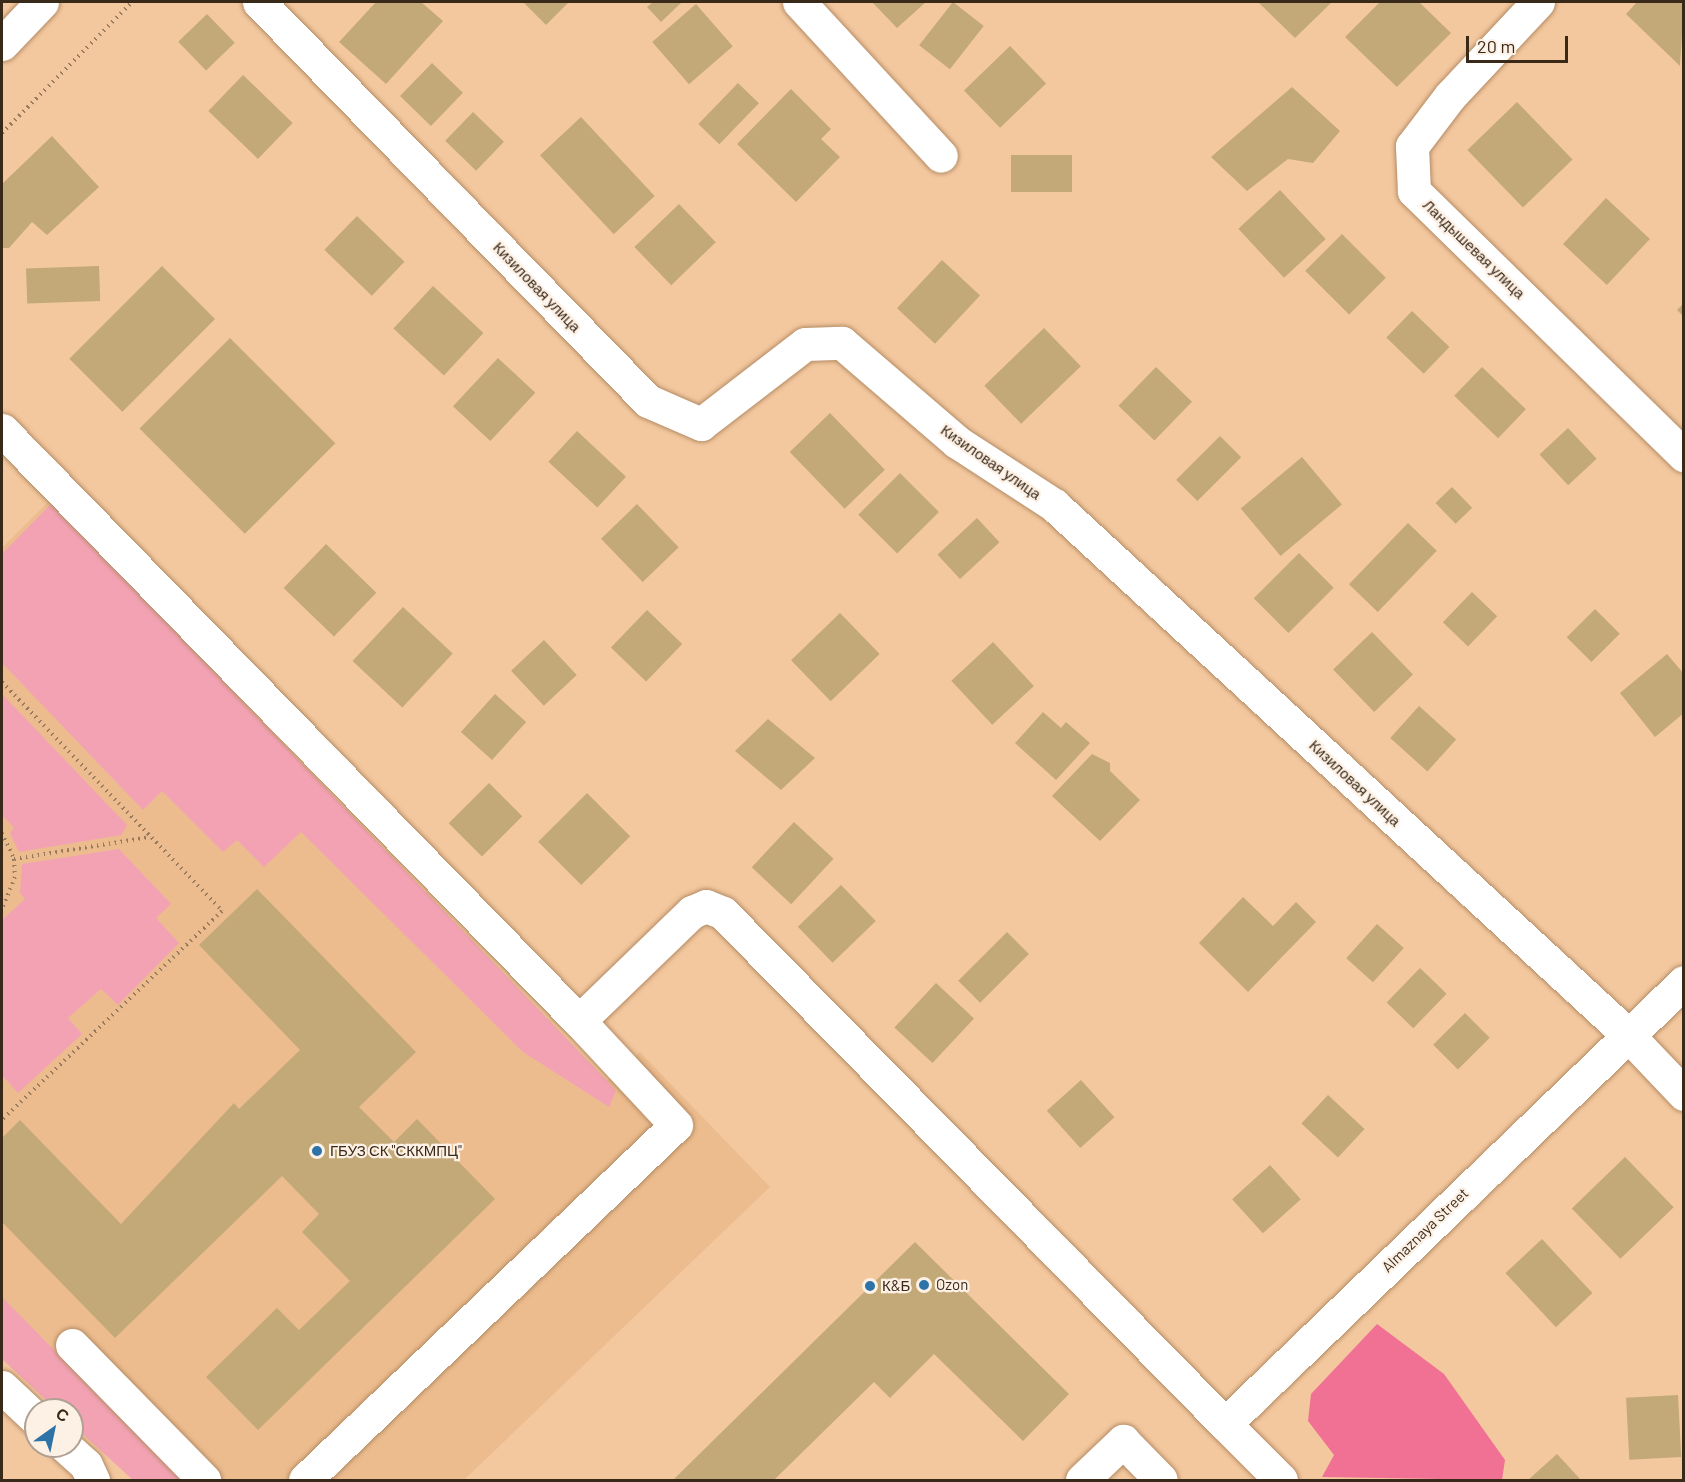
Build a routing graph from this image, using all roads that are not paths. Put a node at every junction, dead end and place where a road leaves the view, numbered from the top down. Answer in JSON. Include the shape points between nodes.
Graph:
{"nodes":[{"id":1,"x":42,"y":2,"type":"edge"},
{"id":2,"x":259,"y":2,"type":"edge"},
{"id":3,"x":799,"y":2,"type":"edge"},
{"id":4,"x":1520,"y":8,"type":"edge"},
{"id":5,"x":2,"y":45,"type":"edge"},
{"id":6,"x":941,"y":156,"type":"dead end"},
{"id":7,"x":2,"y":430,"type":"edge"},
{"id":8,"x":1683,"y":455,"type":"edge"},
{"id":9,"x":1683,"y":982,"type":"edge"},
{"id":10,"x":579,"y":1021,"type":"junction"},
{"id":11,"x":1627,"y":1034,"type":"junction"},
{"id":12,"x":1683,"y":1094,"type":"edge"},
{"id":13,"x":72,"y":1345,"type":"dead end"},
{"id":14,"x":2,"y":1387,"type":"edge"},
{"id":15,"x":24,"y":1408,"type":"edge"},
{"id":16,"x":1225,"y":1424,"type":"junction"},
{"id":17,"x":78,"y":1458,"type":"edge"},
{"id":18,"x":93,"y":1480,"type":"edge"},
{"id":19,"x":204,"y":1480,"type":"edge"},
{"id":20,"x":305,"y":1480,"type":"edge"},
{"id":21,"x":1082,"y":1480,"type":"edge"},
{"id":22,"x":1161,"y":1480,"type":"edge"},
{"id":23,"x":1281,"y":1480,"type":"edge"}],
"edges":[{"from":1,"to":5,"type":"street"},
{"from":2,"to":11,"type":"street","name":"Кизиловая улица","via":[[648,401],[701,424],[805,344],[842,343],[957,442],[1054,505]]},
{"from":3,"to":6,"type":"street"},
{"from":4,"to":8,"type":"street","name":"Ландышевая улица","via":[[1412,146],[1414,191]]},
{"from":7,"to":10,"type":"street"},
{"from":9,"to":11,"type":"street","name":"Almaznaya Street"},
{"from":10,"to":16,"type":"street","via":[[692,912],[706,906],[723,913]]},
{"from":10,"to":20,"type":"street","via":[[676,1125]]},
{"from":11,"to":12,"type":"street","name":"Кизиловая улица"},
{"from":11,"to":16,"type":"street","name":"Almaznaya Street"},
{"from":13,"to":19,"type":"street"},
{"from":14,"to":15,"type":"street"},
{"from":16,"to":23,"type":"street"},
{"from":17,"to":18,"type":"street"},
{"from":21,"to":22,"type":"street","via":[[1123,1441]]}]}
